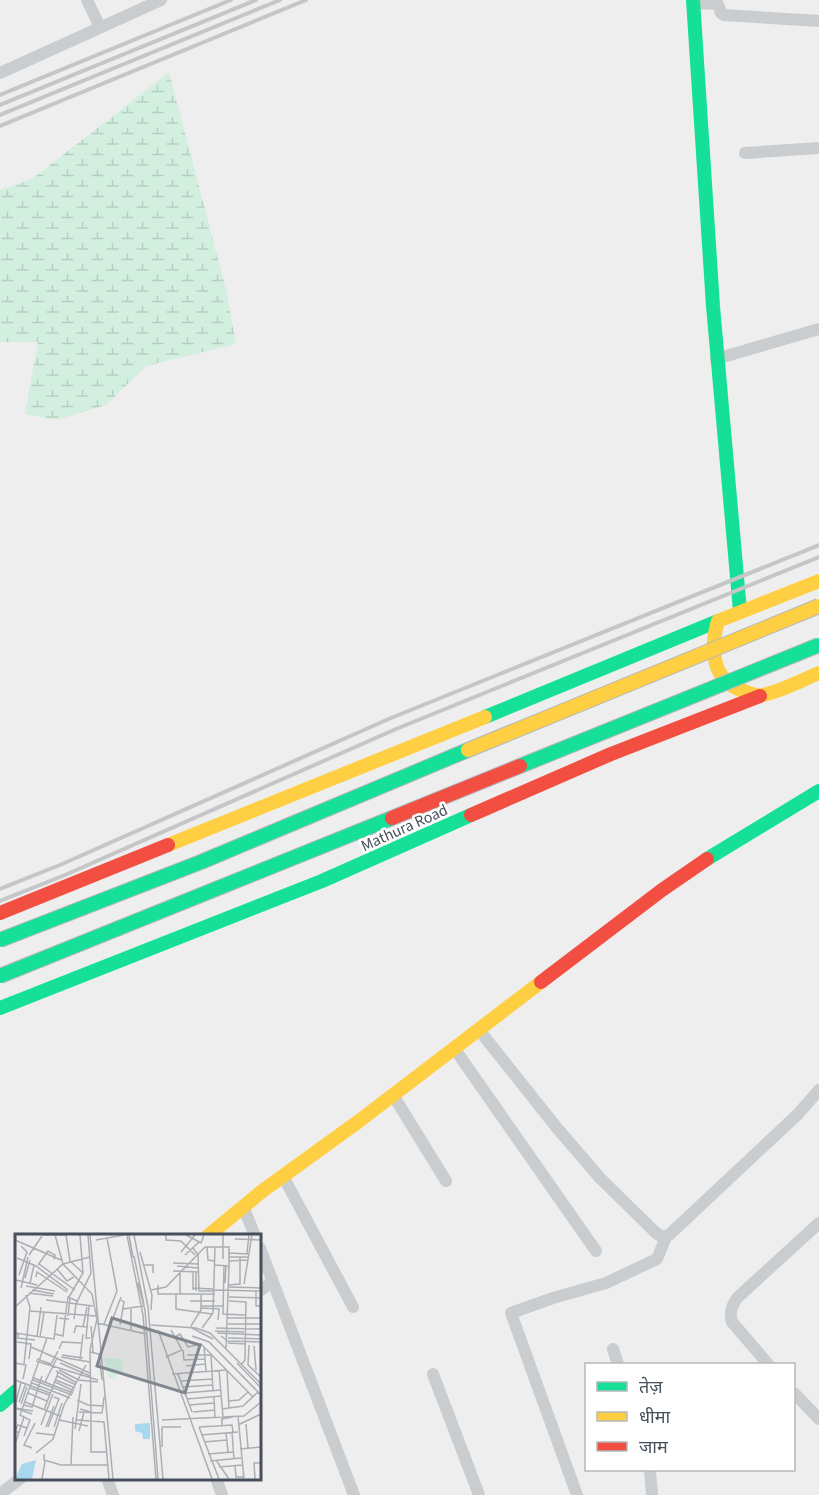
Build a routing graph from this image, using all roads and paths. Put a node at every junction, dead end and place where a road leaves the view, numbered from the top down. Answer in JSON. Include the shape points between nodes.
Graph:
{"nodes":[{"id":1,"x":87,"y":0,"type":"edge"},
{"id":2,"x":161,"y":0,"type":"edge"},
{"id":3,"x":693,"y":2,"type":"edge"},
{"id":4,"x":718,"y":2,"type":"edge"},
{"id":5,"x":819,"y":21,"type":"edge"},
{"id":6,"x":100,"y":27,"type":"junction"},
{"id":7,"x":0,"y":73,"type":"edge"},
{"id":8,"x":819,"y":148,"type":"edge"},
{"id":9,"x":745,"y":153,"type":"dead end"},
{"id":10,"x":819,"y":329,"type":"edge"},
{"id":11,"x":716,"y":359,"type":"junction"},
{"id":12,"x":819,"y":581,"type":"edge"},
{"id":13,"x":819,"y":606,"type":"edge"},
{"id":14,"x":740,"y":611,"type":"junction"},
{"id":15,"x":718,"y":621,"type":"junction"},
{"id":16,"x":819,"y":645,"type":"edge"},
{"id":17,"x":817,"y":679,"type":"edge"},
{"id":18,"x":760,"y":696,"type":"junction"},
{"id":19,"x":819,"y":791,"type":"edge"},
{"id":20,"x":0,"y":913,"type":"edge"},
{"id":21,"x":0,"y":940,"type":"edge"},
{"id":22,"x":0,"y":976,"type":"edge"},
{"id":23,"x":0,"y":1008,"type":"edge"},
{"id":24,"x":479,"y":1030,"type":"junction"},
{"id":25,"x":454,"y":1048,"type":"junction"},
{"id":26,"x":819,"y":1090,"type":"edge"},
{"id":27,"x":393,"y":1095,"type":"junction"},
{"id":28,"x":283,"y":1176,"type":"junction"},
{"id":29,"x":446,"y":1181,"type":"dead end"},
{"id":30,"x":243,"y":1206,"type":"junction"},
{"id":31,"x":819,"y":1223,"type":"edge"},
{"id":32,"x":210,"y":1234,"type":"edge"},
{"id":33,"x":254,"y":1234,"type":"edge"},
{"id":34,"x":666,"y":1237,"type":"junction"},
{"id":35,"x":261,"y":1251,"type":"edge"},
{"id":36,"x":596,"y":1251,"type":"dead end"},
{"id":37,"x":272,"y":1281,"type":"junction"},
{"id":38,"x":261,"y":1290,"type":"edge"},
{"id":39,"x":353,"y":1307,"type":"dead end"},
{"id":40,"x":613,"y":1349,"type":"dead end"},
{"id":41,"x":617,"y":1363,"type":"edge"},
{"id":42,"x":766,"y":1363,"type":"edge"},
{"id":43,"x":433,"y":1374,"type":"dead end"},
{"id":44,"x":15,"y":1392,"type":"edge"},
{"id":45,"x":795,"y":1398,"type":"edge"},
{"id":46,"x":0,"y":1405,"type":"edge"},
{"id":47,"x":819,"y":1419,"type":"edge"},
{"id":48,"x":650,"y":1471,"type":"edge"},
{"id":49,"x":20,"y":1480,"type":"edge"},
{"id":50,"x":106,"y":1480,"type":"edge"},
{"id":51,"x":216,"y":1480,"type":"edge"},
{"id":52,"x":4,"y":1493,"type":"edge"},
{"id":53,"x":113,"y":1495,"type":"edge"},
{"id":54,"x":222,"y":1495,"type":"edge"},
{"id":55,"x":354,"y":1495,"type":"edge"},
{"id":56,"x":479,"y":1495,"type":"edge"},
{"id":57,"x":577,"y":1495,"type":"edge"},
{"id":58,"x":652,"y":1495,"type":"edge"}],
"edges":[{"from":1,"to":6,"type":"street"},
{"from":2,"to":6,"type":"street"},
{"from":3,"to":4,"type":"street"},
{"from":3,"to":11,"type":"main road"},
{"from":4,"to":5,"type":"street","via":[[724,15]]},
{"from":6,"to":7,"type":"street"},
{"from":8,"to":9,"type":"street"},
{"from":10,"to":11,"type":"street"},
{"from":11,"to":14,"type":"main road"},
{"from":12,"to":14,"type":"main road"},
{"from":13,"to":21,"type":"main road","bridge":true,"via":[[201,862]]},
{"from":14,"to":15,"type":"main road"},
{"from":15,"to":18,"type":"main road","via":[[713,639],[714,659],[722,676],[737,689]]},
{"from":15,"to":20,"type":"main road"},
{"from":16,"to":22,"type":"main road","name":"Mathura Road","bridge":true},
{"from":17,"to":18,"type":"main road","name":"Mathura Road"},
{"from":18,"to":23,"type":"main road","name":"Mathura Road","via":[[611,754],[322,881]]},
{"from":19,"to":24,"type":"main road","via":[[662,890]]},
{"from":24,"to":25,"type":"main road"},
{"from":24,"to":34,"type":"street","via":[[600,1178],[655,1232]]},
{"from":25,"to":27,"type":"main road"},
{"from":25,"to":36,"type":"street"},
{"from":26,"to":34,"type":"street"},
{"from":27,"to":28,"type":"main road"},
{"from":27,"to":29,"type":"street"},
{"from":28,"to":30,"type":"main road"},
{"from":28,"to":39,"type":"street"},
{"from":30,"to":32,"type":"main road"},
{"from":30,"to":33,"type":"street"},
{"from":31,"to":42,"type":"street","via":[[737,1298],[732,1307],[732,1322]]},
{"from":34,"to":57,"type":"street","via":[[657,1259],[606,1283],[511,1313]]},
{"from":35,"to":37,"type":"street"},
{"from":37,"to":38,"type":"street"},
{"from":37,"to":55,"type":"street"},
{"from":40,"to":41,"type":"street"},
{"from":43,"to":56,"type":"street"},
{"from":44,"to":46,"type":"main road"},
{"from":45,"to":47,"type":"street"},
{"from":48,"to":58,"type":"street"},
{"from":49,"to":52,"type":"street"},
{"from":50,"to":53,"type":"street"},
{"from":51,"to":54,"type":"street"}]}
